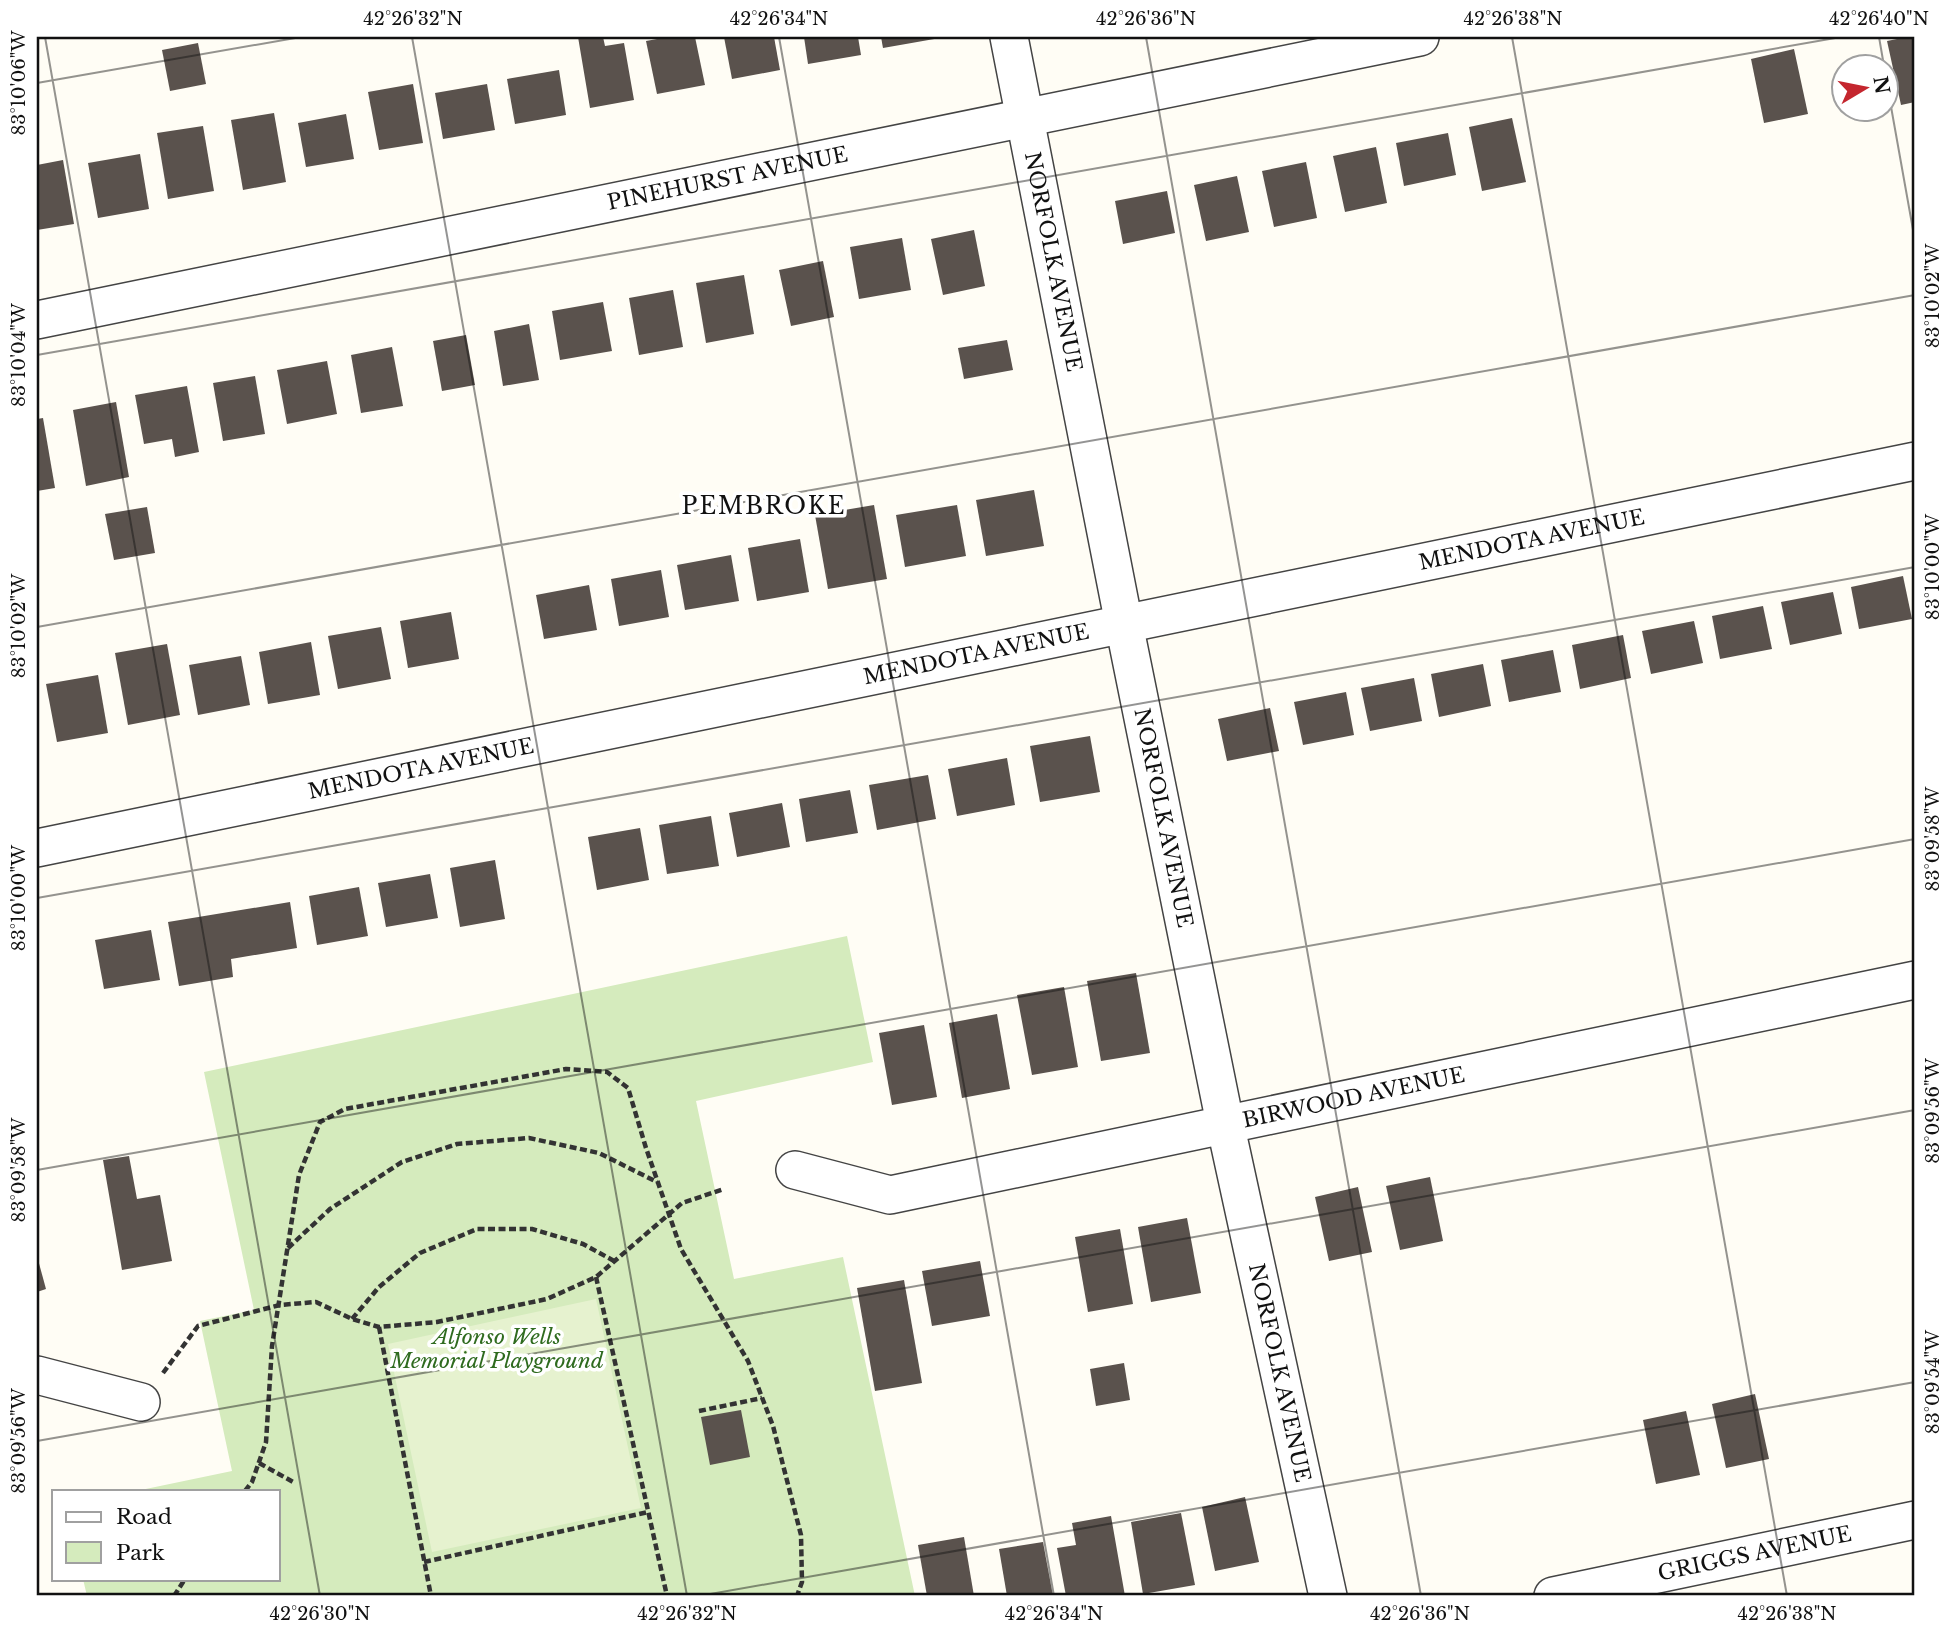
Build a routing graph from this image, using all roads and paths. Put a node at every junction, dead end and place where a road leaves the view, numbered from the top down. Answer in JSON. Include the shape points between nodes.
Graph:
{"nodes":[{"id":1,"x":1009,"y":37,"type":"edge"},
{"id":2,"x":1420,"y":37,"type":"edge"},
{"id":3,"x":1025,"y":119,"type":"junction"},
{"id":4,"x":37,"y":320,"type":"edge"},
{"id":5,"x":1915,"y":461,"type":"edge"},
{"id":6,"x":1124,"y":624,"type":"junction"},
{"id":7,"x":37,"y":848,"type":"edge"},
{"id":8,"x":1915,"y":980,"type":"edge"},
{"id":9,"x":1226,"y":1123,"type":"junction"},
{"id":10,"x":795,"y":1170,"type":"dead end"},
{"id":11,"x":657,"y":1182,"type":"junction"},
{"id":12,"x":723,"y":1189,"type":"dead end"},
{"id":13,"x":668,"y":1214,"type":"junction"},
{"id":14,"x":287,"y":1249,"type":"junction"},
{"id":15,"x":616,"y":1262,"type":"junction"},
{"id":16,"x":596,"y":1277,"type":"junction"},
{"id":17,"x":280,"y":1306,"type":"junction"},
{"id":18,"x":352,"y":1319,"type":"junction"},
{"id":19,"x":379,"y":1327,"type":"junction"},
{"id":20,"x":37,"y":1375,"type":"edge"},
{"id":21,"x":762,"y":1398,"type":"junction"},
{"id":22,"x":141,"y":1402,"type":"joint"},
{"id":23,"x":699,"y":1411,"type":"dead end"},
{"id":24,"x":259,"y":1463,"type":"junction"},
{"id":25,"x":295,"y":1483,"type":"dead end"},
{"id":26,"x":245,"y":1490,"type":"edge"},
{"id":27,"x":649,"y":1512,"type":"junction"},
{"id":28,"x":1915,"y":1520,"type":"edge"},
{"id":29,"x":424,"y":1562,"type":"junction"},
{"id":30,"x":184,"y":1580,"type":"edge"},
{"id":31,"x":174,"y":1596,"type":"edge"},
{"id":32,"x":431,"y":1596,"type":"edge"},
{"id":33,"x":667,"y":1596,"type":"edge"},
{"id":34,"x":797,"y":1596,"type":"edge"},
{"id":35,"x":1328,"y":1596,"type":"edge"},
{"id":36,"x":1553,"y":1596,"type":"edge"}],
"edges":[{"from":1,"to":3,"type":"street","name":"NORFOLK AVENUE"},
{"from":2,"to":3,"type":"street","name":"PINEHURST AVENUE"},
{"from":3,"to":4,"type":"street","name":"PINEHURST AVENUE"},
{"from":3,"to":6,"type":"street","name":"NORFOLK AVENUE"},
{"from":5,"to":6,"type":"street","name":"MENDOTA AVENUE"},
{"from":6,"to":7,"type":"street","name":"MENDOTA AVENUE"},
{"from":6,"to":9,"type":"street","name":"NORFOLK AVENUE"},
{"from":8,"to":9,"type":"street","name":"BIRWOOD AVENUE"},
{"from":9,"to":10,"type":"street","name":"BIRWOOD AVENUE","via":[[890,1195]]},
{"from":9,"to":35,"type":"street","name":"NORFOLK AVENUE"},
{"from":11,"to":13,"type":"path"},
{"from":11,"to":14,"type":"path","via":[[599,1153],[529,1138],[457,1144],[402,1162],[330,1209]]},
{"from":11,"to":14,"type":"path","via":[[628,1088],[607,1072],[566,1069],[371,1104],[345,1109],[320,1122],[299,1175]]},
{"from":12,"to":13,"type":"path","via":[[682,1203]]},
{"from":13,"to":15,"type":"path"},
{"from":13,"to":21,"type":"path","via":[[681,1248],[748,1361]]},
{"from":14,"to":17,"type":"path"},
{"from":15,"to":16,"type":"path"},
{"from":15,"to":18,"type":"path","via":[[583,1244],[532,1229],[477,1229],[420,1253],[379,1287]]},
{"from":16,"to":19,"type":"path","via":[[547,1299],[437,1322]]},
{"from":16,"to":27,"type":"path"},
{"from":17,"to":18,"type":"path","via":[[316,1302]]},
{"from":17,"to":22,"type":"path","via":[[198,1326]]},
{"from":17,"to":24,"type":"path","via":[[272,1346],[266,1442]]},
{"from":18,"to":19,"type":"path"},
{"from":19,"to":29,"type":"path"},
{"from":20,"to":22,"type":"street"},
{"from":21,"to":23,"type":"path"},
{"from":21,"to":34,"type":"path","via":[[801,1535],[802,1582]]},
{"from":24,"to":25,"type":"path"},
{"from":24,"to":26,"type":"path"},
{"from":27,"to":29,"type":"path"},
{"from":27,"to":33,"type":"path"},
{"from":28,"to":36,"type":"street","name":"GRIGGS AVENUE"},
{"from":29,"to":32,"type":"path"},
{"from":30,"to":31,"type":"path"}]}
